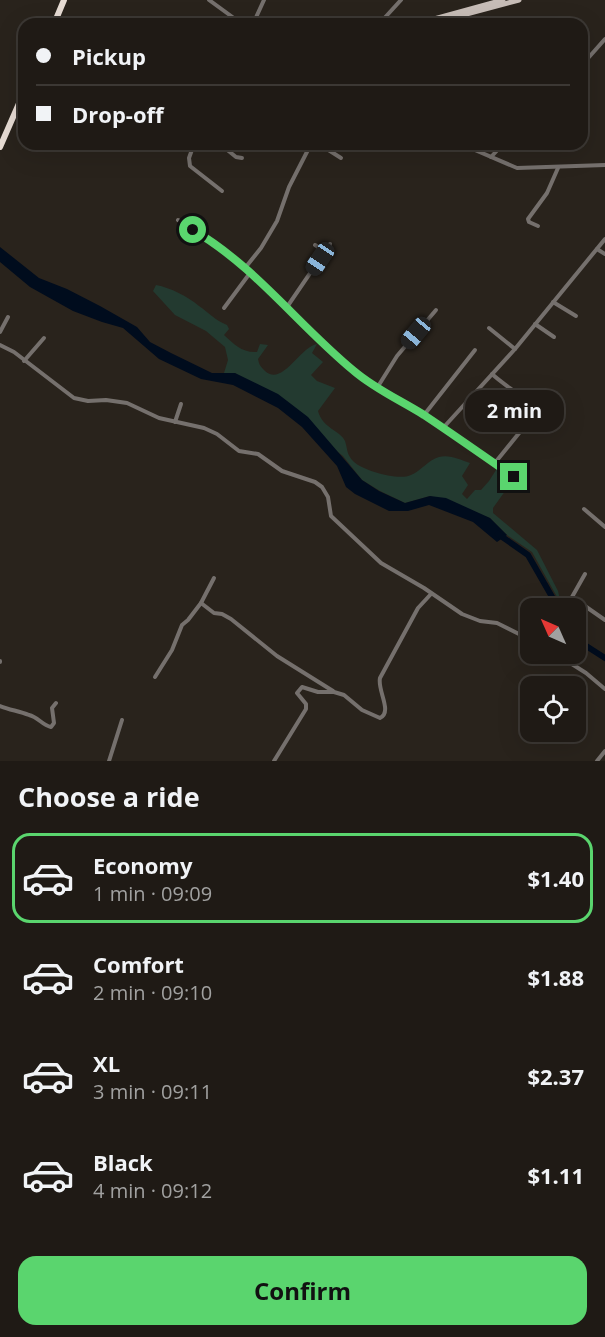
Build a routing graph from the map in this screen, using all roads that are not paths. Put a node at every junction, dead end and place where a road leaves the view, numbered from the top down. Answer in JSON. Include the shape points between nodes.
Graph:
{"nodes":[{"id":1,"x":64,"y":0,"type":"edge"},
{"id":2,"x":209,"y":0,"type":"edge"},
{"id":3,"x":264,"y":0,"type":"edge"},
{"id":4,"x":401,"y":0,"type":"edge"},
{"id":5,"x":503,"y":0,"type":"edge"},
{"id":6,"x":519,"y":0,"type":"edge"},
{"id":7,"x":56,"y":18,"type":"edge"},
{"id":8,"x":234,"y":18,"type":"edge"},
{"id":9,"x":256,"y":18,"type":"edge"},
{"id":10,"x":384,"y":18,"type":"edge"},
{"id":11,"x":438,"y":18,"type":"edge"},
{"id":12,"x":452,"y":18,"type":"edge"},
{"id":13,"x":605,"y":39,"type":"edge"},
{"id":14,"x":588,"y":58,"type":"edge"},
{"id":15,"x":18,"y":106,"type":"edge"},
{"id":16,"x":0,"y":147,"type":"edge"},
{"id":17,"x":192,"y":150,"type":"edge"},
{"id":18,"x":228,"y":150,"type":"edge"},
{"id":19,"x":308,"y":150,"type":"edge"},
{"id":20,"x":328,"y":150,"type":"edge"},
{"id":21,"x":475,"y":150,"type":"edge"},
{"id":22,"x":497,"y":150,"type":"edge"},
{"id":23,"x":491,"y":157,"type":"junction"},
{"id":24,"x":242,"y":158,"type":"dead end"},
{"id":25,"x":341,"y":158,"type":"dead end"},
{"id":26,"x":605,"y":165,"type":"edge"},
{"id":27,"x":558,"y":168,"type":"junction"},
{"id":28,"x":222,"y":192,"type":"dead end"},
{"id":29,"x":178,"y":220,"type":"dead end"},
{"id":30,"x":538,"y":226,"type":"dead end"},
{"id":31,"x":605,"y":239,"type":"edge"},
{"id":32,"x":330,"y":244,"type":"dead end"},
{"id":33,"x":315,"y":245,"type":"dead end"},
{"id":34,"x":597,"y":249,"type":"junction"},
{"id":35,"x":326,"y":252,"type":"junction"},
{"id":36,"x":605,"y":254,"type":"edge"},
{"id":37,"x":245,"y":268,"type":"junction"},
{"id":38,"x":250,"y":273,"type":"junction"},
{"id":39,"x":553,"y":302,"type":"junction"},
{"id":40,"x":287,"y":307,"type":"junction"},
{"id":41,"x":224,"y":308,"type":"dead end"},
{"id":42,"x":436,"y":310,"type":"dead end"},
{"id":43,"x":576,"y":316,"type":"dead end"},
{"id":44,"x":8,"y":317,"type":"dead end"},
{"id":45,"x":535,"y":324,"type":"junction"},
{"id":46,"x":489,"y":328,"type":"dead end"},
{"id":47,"x":0,"y":332,"type":"edge"},
{"id":48,"x":554,"y":337,"type":"dead end"},
{"id":49,"x":44,"y":338,"type":"dead end"},
{"id":50,"x":0,"y":345,"type":"edge"},
{"id":51,"x":515,"y":349,"type":"junction"},
{"id":52,"x":475,"y":350,"type":"dead end"},
{"id":53,"x":24,"y":361,"type":"junction"},
{"id":54,"x":492,"y":374,"type":"junction"},
{"id":55,"x":377,"y":388,"type":"junction"},
{"id":56,"x":181,"y":404,"type":"dead end"},
{"id":57,"x":424,"y":415,"type":"junction"},
{"id":58,"x":175,"y":422,"type":"junction"},
{"id":59,"x":444,"y":428,"type":"junction"},
{"id":60,"x":494,"y":464,"type":"junction"},
{"id":61,"x":514,"y":477,"type":"dead end"},
{"id":62,"x":584,"y":509,"type":"dead end"},
{"id":63,"x":605,"y":528,"type":"edge"},
{"id":64,"x":585,"y":574,"type":"dead end"},
{"id":65,"x":214,"y":578,"type":"dead end"},
{"id":66,"x":431,"y":594,"type":"junction"},
{"id":67,"x":201,"y":603,"type":"junction"},
{"id":68,"x":605,"y":620,"type":"edge"},
{"id":69,"x":520,"y":634,"type":"edge"},
{"id":70,"x":572,"y":664,"type":"edge"},
{"id":71,"x":155,"y":677,"type":"dead end"},
{"id":72,"x":605,"y":689,"type":"edge"},
{"id":73,"x":334,"y":692,"type":"junction"},
{"id":74,"x":56,"y":703,"type":"dead end"},
{"id":75,"x":0,"y":706,"type":"edge"},
{"id":76,"x":122,"y":720,"type":"dead end"},
{"id":77,"x":605,"y":751,"type":"edge"},
{"id":78,"x":109,"y":761,"type":"edge"},
{"id":79,"x":274,"y":761,"type":"edge"},
{"id":80,"x":597,"y":761,"type":"edge"}],
"edges":[{"from":1,"to":7,"type":"highway"},
{"from":2,"to":8,"type":"street"},
{"from":3,"to":9,"type":"street"},
{"from":4,"to":10,"type":"street"},
{"from":5,"to":11,"type":"main road"},
{"from":6,"to":12,"type":"main road"},
{"from":13,"to":14,"type":"street"},
{"from":15,"to":16,"type":"highway"},
{"from":17,"to":28,"type":"street","via":[[190,166]]},
{"from":18,"to":24,"type":"street"},
{"from":19,"to":37,"type":"street","via":[[272,230]]},
{"from":20,"to":25,"type":"street"},
{"from":21,"to":23,"type":"street"},
{"from":22,"to":23,"type":"street"},
{"from":23,"to":27,"type":"street","via":[[517,168]]},
{"from":26,"to":27,"type":"street"},
{"from":27,"to":30,"type":"street","via":[[547,193],[528,219]]},
{"from":29,"to":37,"type":"street"},
{"from":31,"to":34,"type":"street"},
{"from":32,"to":35,"type":"street"},
{"from":33,"to":35,"type":"street"},
{"from":34,"to":36,"type":"street"},
{"from":34,"to":39,"type":"street"},
{"from":35,"to":40,"type":"street"},
{"from":37,"to":38,"type":"street"},
{"from":38,"to":40,"type":"street"},
{"from":38,"to":41,"type":"street"},
{"from":39,"to":43,"type":"street"},
{"from":39,"to":45,"type":"street"},
{"from":40,"to":55,"type":"street","via":[[333,353]]},
{"from":42,"to":55,"type":"street","via":[[397,356]]},
{"from":44,"to":47,"type":"street"},
{"from":45,"to":48,"type":"street"},
{"from":45,"to":51,"type":"street"},
{"from":46,"to":51,"type":"street"},
{"from":49,"to":53,"type":"street"},
{"from":50,"to":53,"type":"street"},
{"from":51,"to":54,"type":"street"},
{"from":52,"to":57,"type":"street"},
{"from":53,"to":58,"type":"street","via":[[74,398],[124,402]]},
{"from":54,"to":59,"type":"street"},
{"from":54,"to":60,"type":"street","via":[[538,413]]},
{"from":55,"to":57,"type":"street"},
{"from":56,"to":58,"type":"street"},
{"from":57,"to":59,"type":"street"},
{"from":58,"to":66,"type":"street","via":[[209,430],[239,450],[258,454],[282,471],[320,485],[328,497],[332,517],[381,563]]},
{"from":59,"to":60,"type":"street"},
{"from":60,"to":61,"type":"street"},
{"from":62,"to":63,"type":"street"},
{"from":64,"to":68,"type":"street","via":[[573,598]]},
{"from":65,"to":67,"type":"street"},
{"from":66,"to":69,"type":"street","via":[[470,618],[497,623]]},
{"from":66,"to":73,"type":"street","via":[[413,617],[380,678],[384,716],[371,715],[351,699]]},
{"from":67,"to":71,"type":"street","via":[[182,625],[172,651]]},
{"from":67,"to":73,"type":"street","via":[[231,619],[277,656]]},
{"from":70,"to":72,"type":"street"},
{"from":73,"to":79,"type":"street","via":[[300,687],[297,693],[306,709]]},
{"from":74,"to":75,"type":"street","via":[[51,726],[29,714]]},
{"from":76,"to":78,"type":"street"},
{"from":77,"to":80,"type":"street"}]}
